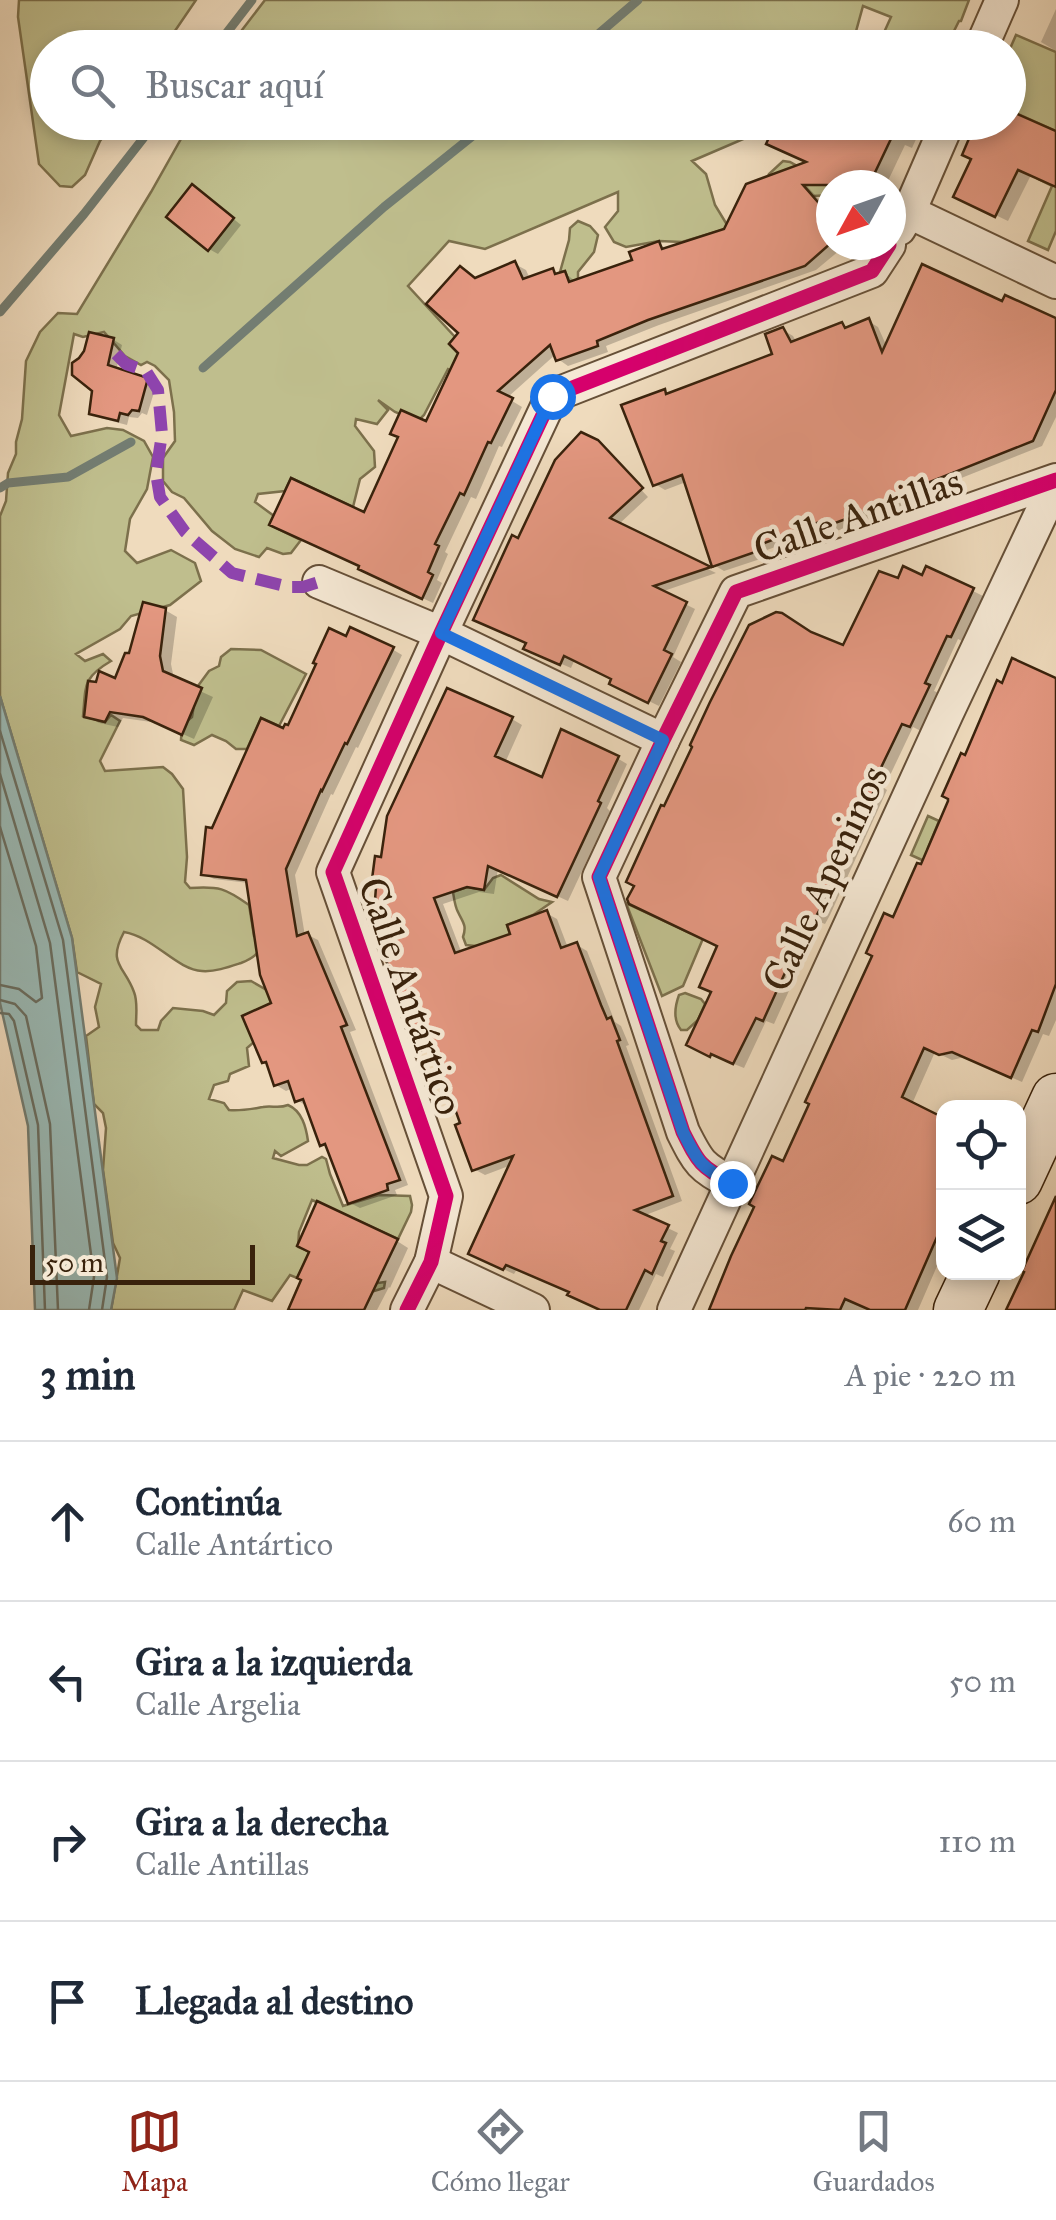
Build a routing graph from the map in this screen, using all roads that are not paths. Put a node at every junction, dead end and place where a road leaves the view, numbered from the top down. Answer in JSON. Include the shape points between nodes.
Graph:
{"nodes":[{"id":1,"x":1002,"y":0,"type":"edge"},
{"id":2,"x":989,"y":30,"type":"edge"},
{"id":3,"x":940,"y":140,"type":"edge"},
{"id":4,"x":910,"y":212,"type":"junction"},
{"id":5,"x":906,"y":218,"type":"edge"},
{"id":6,"x":879,"y":260,"type":"edge"},
{"id":7,"x":1056,"y":282,"type":"edge"},
{"id":8,"x":1056,"y":481,"type":"edge"},
{"id":9,"x":319,"y":582,"type":"dead end"},
{"id":10,"x":441,"y":633,"type":"junction"},
{"id":11,"x":663,"y":740,"type":"junction"},
{"id":12,"x":1056,"y":1098,"type":"edge"},
{"id":13,"x":1026,"y":1163,"type":"edge"},
{"id":14,"x":732,"y":1183,"type":"junction"},
{"id":15,"x":431,"y":1262,"type":"junction"},
{"id":16,"x":972,"y":1280,"type":"edge"},
{"id":17,"x":408,"y":1310,"type":"edge"},
{"id":18,"x":533,"y":1310,"type":"edge"},
{"id":19,"x":674,"y":1310,"type":"edge"},
{"id":20,"x":958,"y":1310,"type":"edge"}],
"edges":[{"from":1,"to":2,"type":"street"},
{"from":3,"to":4,"type":"street","name":"Calle Antártico"},
{"from":4,"to":5,"type":"street","name":"Calle Antártico"},
{"from":4,"to":7,"type":"street"},
{"from":6,"to":10,"type":"street","name":"Calle Antártico","via":[[872,271],[552,396]]},
{"from":8,"to":11,"type":"street","name":"Calle Antillas","via":[[736,592]]},
{"from":8,"to":14,"type":"street","name":"Calle Apeninos"},
{"from":9,"to":10,"type":"street"},
{"from":10,"to":11,"type":"street"},
{"from":10,"to":15,"type":"street","name":"Calle Antártico","via":[[332,872],[446,1196]]},
{"from":11,"to":14,"type":"street","name":"Calle Antillas","via":[[599,877],[683,1132],[698,1162]]},
{"from":12,"to":13,"type":"street"},
{"from":14,"to":19,"type":"street","name":"Calle Apeninos"},
{"from":15,"to":17,"type":"street","name":"Calle Antártico"},
{"from":15,"to":18,"type":"street"},
{"from":16,"to":20,"type":"street"}]}
